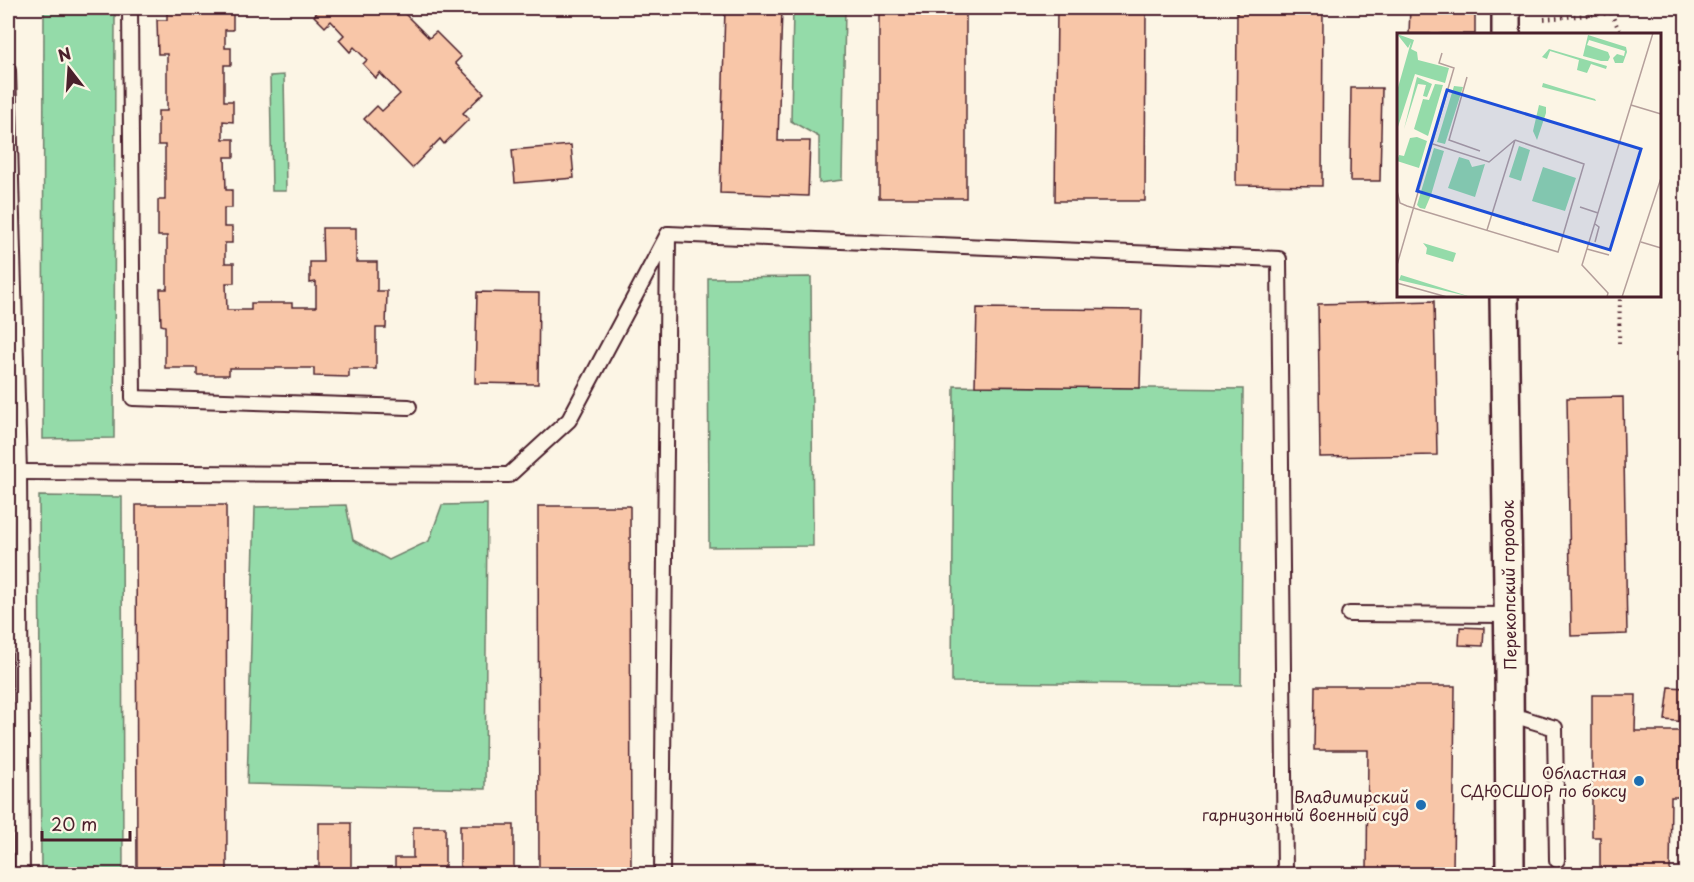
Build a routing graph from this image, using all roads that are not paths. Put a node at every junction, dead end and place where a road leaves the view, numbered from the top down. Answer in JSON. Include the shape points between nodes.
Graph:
{"nodes":[{"id":1,"x":130,"y":8,"type":"edge"},
{"id":2,"x":1506,"y":8,"type":"edge"},
{"id":3,"x":1506,"y":33,"type":"edge"},
{"id":4,"x":8,"y":70,"type":"edge"},
{"id":5,"x":668,"y":234,"type":"junction"},
{"id":6,"x":1504,"y":297,"type":"edge"},
{"id":7,"x":409,"y":407,"type":"dead end"},
{"id":8,"x":19,"y":472,"type":"junction"},
{"id":9,"x":1349,"y":614,"type":"dead end"},
{"id":10,"x":1509,"y":615,"type":"junction"},
{"id":11,"x":1509,"y":714,"type":"junction"},
{"id":12,"x":1557,"y":860,"type":"dead end"},
{"id":13,"x":22,"y":874,"type":"edge"},
{"id":14,"x":662,"y":874,"type":"edge"},
{"id":15,"x":1285,"y":874,"type":"edge"},
{"id":16,"x":1510,"y":874,"type":"edge"}],
"edges":[{"from":1,"to":7,"type":"lane","via":[[133,398]]},
{"from":2,"to":3,"type":"street"},
{"from":4,"to":8,"type":"lane"},
{"from":5,"to":8,"type":"lane","via":[[569,420],[509,475]]},
{"from":5,"to":14,"type":"lane"},
{"from":5,"to":15,"type":"lane","via":[[1279,259]]},
{"from":6,"to":10,"type":"street","name":"Перекопский городок"},
{"from":8,"to":13,"type":"lane"},
{"from":9,"to":10,"type":"lane"},
{"from":10,"to":11,"type":"street","name":"Перекопский городок"},
{"from":11,"to":12,"type":"lane","via":[[1555,728]]},
{"from":11,"to":16,"type":"street","name":"Перекопский городок"}]}
